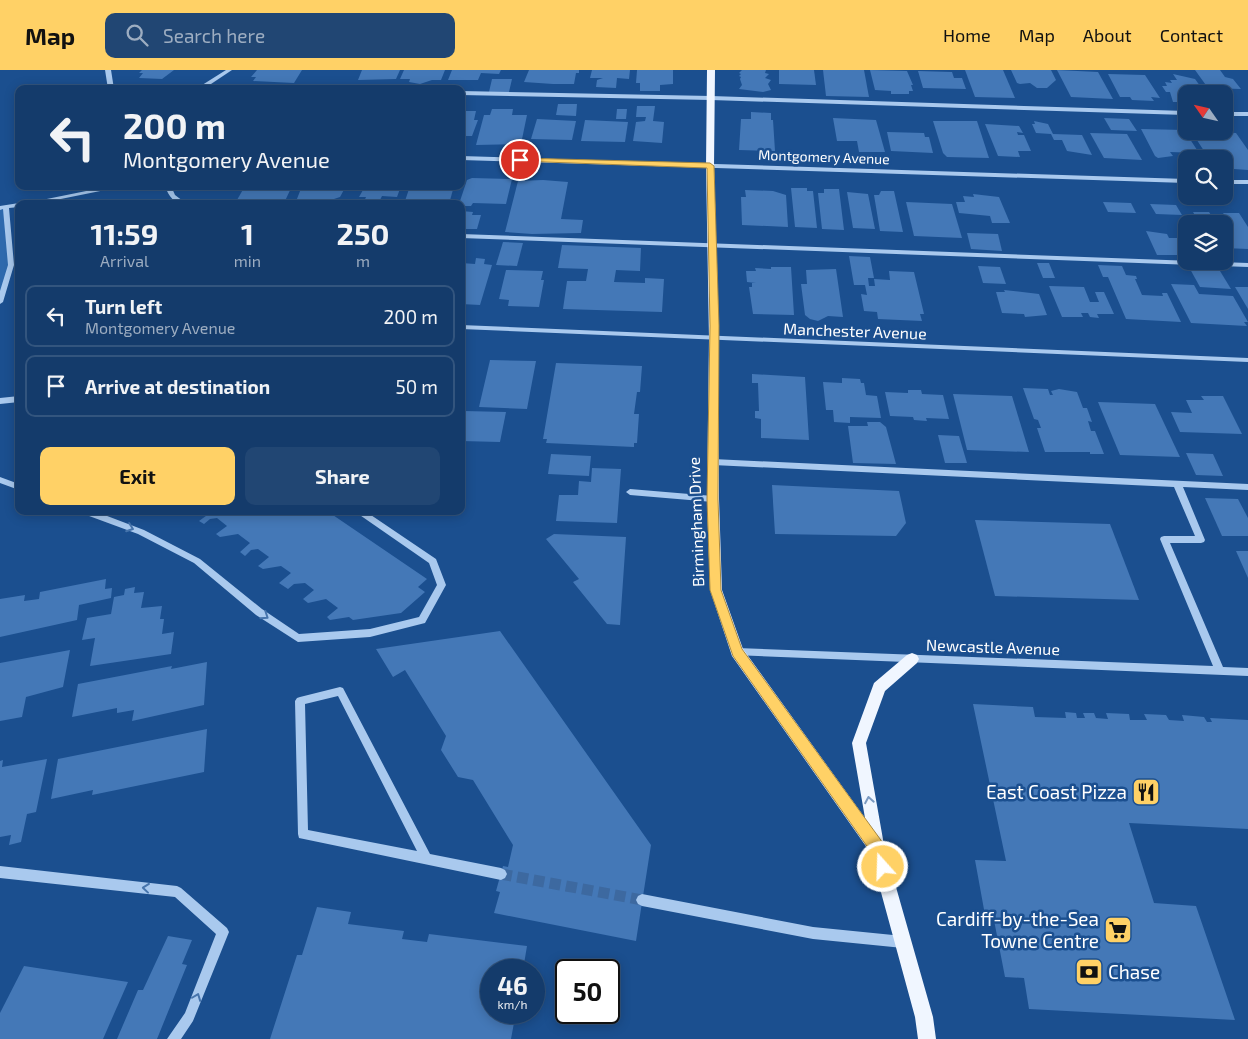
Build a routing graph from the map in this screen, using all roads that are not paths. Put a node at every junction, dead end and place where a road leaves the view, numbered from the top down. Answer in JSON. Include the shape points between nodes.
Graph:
{"nodes":[{"id":1,"x":108,"y":70,"type":"edge"},
{"id":2,"x":229,"y":70,"type":"edge"},
{"id":3,"x":712,"y":70,"type":"edge"},
{"id":4,"x":110,"y":85,"type":"edge"},
{"id":5,"x":206,"y":85,"type":"edge"},
{"id":6,"x":465,"y":93,"type":"edge"},
{"id":7,"x":711,"y":98,"type":"junction"},
{"id":8,"x":1178,"y":113,"type":"edge"},
{"id":9,"x":1233,"y":114,"type":"edge"},
{"id":10,"x":1248,"y":114,"type":"edge"},
{"id":11,"x":465,"y":158,"type":"edge"},
{"id":12,"x":710,"y":166,"type":"junction"},
{"id":13,"x":1178,"y":180,"type":"edge"},
{"id":14,"x":1233,"y":182,"type":"edge"},
{"id":15,"x":1248,"y":182,"type":"edge"},
{"id":16,"x":100,"y":190,"type":"edge"},
{"id":17,"x":170,"y":190,"type":"edge"},
{"id":18,"x":47,"y":200,"type":"edge"},
{"id":19,"x":178,"y":200,"type":"edge"},
{"id":20,"x":3,"y":208,"type":"edge"},
{"id":21,"x":465,"y":236,"type":"edge"},
{"id":22,"x":712,"y":245,"type":"junction"},
{"id":23,"x":1248,"y":265,"type":"edge"},
{"id":24,"x":0,"y":302,"type":"edge"},
{"id":25,"x":465,"y":327,"type":"edge"},
{"id":26,"x":714,"y":339,"type":"junction"},
{"id":27,"x":1248,"y":360,"type":"edge"},
{"id":28,"x":15,"y":399,"type":"edge"},
{"id":29,"x":0,"y":402,"type":"edge"},
{"id":30,"x":713,"y":462,"type":"junction"},
{"id":31,"x":0,"y":480,"type":"edge"},
{"id":32,"x":1177,"y":483,"type":"junction"},
{"id":33,"x":15,"y":486,"type":"edge"},
{"id":34,"x":1248,"y":487,"type":"edge"},
{"id":35,"x":630,"y":492,"type":"dead end"},
{"id":36,"x":713,"y":499,"type":"junction"},
{"id":37,"x":95,"y":515,"type":"edge"},
{"id":38,"x":364,"y":515,"type":"edge"},
{"id":39,"x":737,"y":652,"type":"junction"},
{"id":40,"x":912,"y":659,"type":"junction"},
{"id":41,"x":1220,"y":671,"type":"junction"},
{"id":42,"x":1248,"y":672,"type":"edge"},
{"id":43,"x":878,"y":848,"type":"junction"},
{"id":44,"x":426,"y":858,"type":"junction"},
{"id":45,"x":0,"y":872,"type":"edge"},
{"id":46,"x":501,"y":874,"type":"tunnel mouth"},
{"id":47,"x":642,"y":900,"type":"tunnel mouth"},
{"id":48,"x":903,"y":942,"type":"junction"},
{"id":49,"x":173,"y":1039,"type":"edge"},
{"id":50,"x":927,"y":1039,"type":"edge"}],
"edges":[{"from":1,"to":4,"type":"street"},
{"from":2,"to":5,"type":"street"},
{"from":3,"to":7,"type":"main road","name":"Birmingham Drive"},
{"from":6,"to":7,"type":"street"},
{"from":7,"to":8,"type":"street"},
{"from":7,"to":12,"type":"main road","name":"Birmingham Drive"},
{"from":9,"to":10,"type":"street"},
{"from":11,"to":12,"type":"street","name":"Montgomery Avenue"},
{"from":12,"to":13,"type":"street","name":"Montgomery Avenue"},
{"from":12,"to":22,"type":"main road","name":"Birmingham Drive"},
{"from":14,"to":15,"type":"street"},
{"from":16,"to":18,"type":"street"},
{"from":17,"to":19,"type":"street"},
{"from":20,"to":24,"type":"street","via":[[10,266]]},
{"from":21,"to":22,"type":"street"},
{"from":22,"to":23,"type":"street"},
{"from":22,"to":26,"type":"main road","name":"Birmingham Drive"},
{"from":25,"to":26,"type":"street","name":"Manchester Avenue"},
{"from":26,"to":27,"type":"street","name":"Manchester Avenue"},
{"from":26,"to":30,"type":"main road","name":"Birmingham Drive"},
{"from":28,"to":29,"type":"street"},
{"from":30,"to":32,"type":"street"},
{"from":30,"to":36,"type":"main road","name":"Birmingham Drive"},
{"from":31,"to":33,"type":"street"},
{"from":32,"to":34,"type":"street"},
{"from":32,"to":41,"type":"street","via":[[1201,540],[1164,540]]},
{"from":35,"to":36,"type":"street"},
{"from":36,"to":39,"type":"main road","name":"Birmingham Drive","via":[[716,590]]},
{"from":37,"to":38,"type":"street","one_way":true,"via":[[141,532],[198,561],[260,612],[298,638],[370,633],[422,620],[442,585],[433,561]]},
{"from":39,"to":40,"type":"street","name":"Newcastle Avenue"},
{"from":39,"to":43,"type":"main road","name":"Birmingham Drive"},
{"from":40,"to":41,"type":"street","name":"Newcastle Avenue"},
{"from":43,"to":40,"type":"main road","one_way":true,"via":[[859,743],[879,687]]},
{"from":41,"to":42,"type":"street","name":"Newcastle Avenue"},
{"from":43,"to":48,"type":"main road","name":"Birmingham Drive"},
{"from":44,"to":44,"type":"street","via":[[303,834],[300,701],[340,691]]},
{"from":44,"to":46,"type":"street"},
{"from":49,"to":45,"type":"street","one_way":true,"via":[[189,1017],[222,932],[177,892]]},
{"from":47,"to":48,"type":"street","via":[[813,933]]},
{"from":48,"to":50,"type":"main road","name":"Birmingham Drive"}]}
